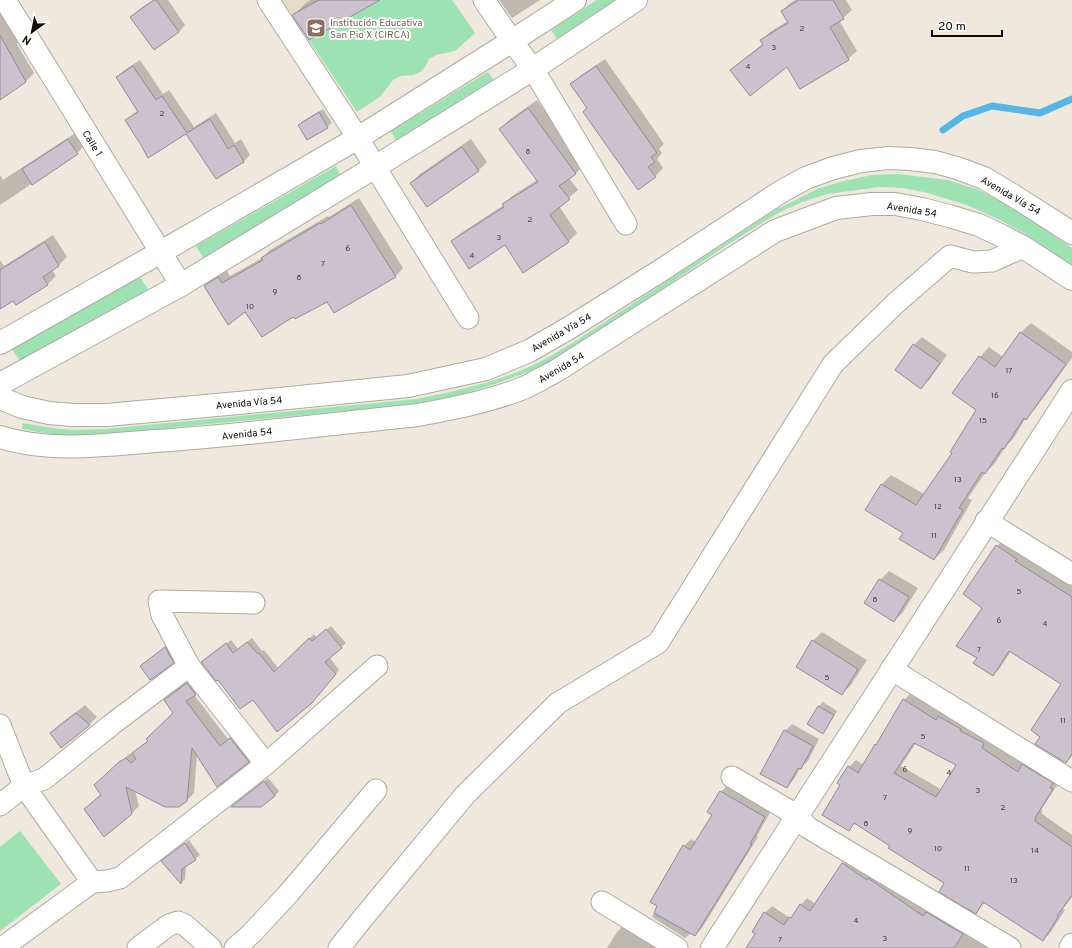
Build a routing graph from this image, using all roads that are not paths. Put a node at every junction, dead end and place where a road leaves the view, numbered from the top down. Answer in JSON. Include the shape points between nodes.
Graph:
{"nodes":[{"id":1,"x":5,"y":0,"type":"edge"},
{"id":2,"x":268,"y":0,"type":"edge"},
{"id":3,"x":484,"y":0,"type":"edge"},
{"id":4,"x":575,"y":0,"type":"edge"},
{"id":5,"x":636,"y":0,"type":"edge"},
{"id":6,"x":512,"y":41,"type":"junction"},
{"id":7,"x":533,"y":69,"type":"junction"},
{"id":8,"x":358,"y":138,"type":"junction"},
{"id":9,"x":375,"y":167,"type":"junction"},
{"id":10,"x":626,"y":224,"type":"dead end"},
{"id":11,"x":1072,"y":233,"type":"edge"},
{"id":12,"x":1023,"y":247,"type":"junction"},
{"id":13,"x":161,"y":252,"type":"junction"},
{"id":14,"x":1072,"y":279,"type":"edge"},
{"id":15,"x":181,"y":285,"type":"junction"},
{"id":16,"x":468,"y":318,"type":"dead end"},
{"id":17,"x":0,"y":343,"type":"edge"},
{"id":18,"x":0,"y":384,"type":"edge"},
{"id":19,"x":1072,"y":391,"type":"edge"},
{"id":20,"x":0,"y":398,"type":"edge"},
{"id":21,"x":0,"y":437,"type":"edge"},
{"id":22,"x":986,"y":521,"type":"junction"},
{"id":23,"x":1072,"y":574,"type":"edge"},
{"id":24,"x":254,"y":603,"type":"dead end"},
{"id":25,"x":189,"y":666,"type":"junction"},
{"id":26,"x":377,"y":666,"type":"dead end"},
{"id":27,"x":891,"y":669,"type":"junction"},
{"id":28,"x":0,"y":725,"type":"edge"},
{"id":29,"x":266,"y":764,"type":"junction"},
{"id":30,"x":732,"y":777,"type":"dead end"},
{"id":31,"x":1072,"y":781,"type":"edge"},
{"id":32,"x":24,"y":786,"type":"junction"},
{"id":33,"x":376,"y":790,"type":"dead end"},
{"id":34,"x":0,"y":805,"type":"edge"},
{"id":35,"x":798,"y":816,"type":"junction"},
{"id":36,"x":92,"y":882,"type":"junction"},
{"id":37,"x":602,"y":902,"type":"dead end"},
{"id":38,"x":1072,"y":944,"type":"edge"},
{"id":39,"x":2,"y":948,"type":"edge"},
{"id":40,"x":138,"y":948,"type":"edge"},
{"id":41,"x":211,"y":948,"type":"edge"},
{"id":42,"x":235,"y":948,"type":"edge"},
{"id":43,"x":339,"y":948,"type":"edge"},
{"id":44,"x":677,"y":948,"type":"edge"},
{"id":45,"x":712,"y":948,"type":"edge"},
{"id":46,"x":1010,"y":948,"type":"edge"},
{"id":47,"x":1070,"y":948,"type":"edge"}],
"edges":[{"from":1,"to":13,"type":"street","name":"Calle 1"},
{"from":2,"to":8,"type":"street"},
{"from":3,"to":6,"type":"street"},
{"from":4,"to":6,"type":"main road"},
{"from":5,"to":7,"type":"main road"},
{"from":6,"to":7,"type":"street"},
{"from":6,"to":8,"type":"main road"},
{"from":7,"to":9,"type":"main road"},
{"from":7,"to":10,"type":"street"},
{"from":8,"to":9,"type":"street"},
{"from":8,"to":13,"type":"main road"},
{"from":9,"to":15,"type":"main road"},
{"from":9,"to":16,"type":"street"},
{"from":11,"to":20,"type":"main road","name":"Avenida Vía 54","via":[[984,178],[957,168],[910,159],[861,161],[806,178],[782,191],[569,328],[529,351],[486,369],[408,386],[107,415],[50,413],[22,407]]},
{"from":12,"to":14,"type":"main road","name":"Avenida 54"},
{"from":12,"to":21,"type":"main road","name":"Avenida 54","via":[[979,225],[922,209],[895,204],[836,208],[775,231],[556,371],[527,386],[497,397],[418,415],[193,439],[59,447],[16,442]]},
{"from":12,"to":43,"type":"street","via":[[992,262],[973,262],[950,256],[896,302],[833,364],[658,643],[558,703],[464,795]]},
{"from":13,"to":15,"type":"street","name":"Calle 1"},
{"from":13,"to":17,"type":"main road"},
{"from":15,"to":18,"type":"main road"},
{"from":19,"to":22,"type":"main road"},
{"from":22,"to":23,"type":"street"},
{"from":22,"to":27,"type":"main road"},
{"from":24,"to":25,"type":"street","via":[[159,601],[162,615]]},
{"from":25,"to":29,"type":"street"},
{"from":25,"to":32,"type":"street","via":[[44,779]]},
{"from":26,"to":29,"type":"street"},
{"from":27,"to":31,"type":"street"},
{"from":27,"to":35,"type":"main road"},
{"from":28,"to":32,"type":"street"},
{"from":29,"to":36,"type":"street","via":[[120,878],[107,882]]},
{"from":30,"to":35,"type":"street"},
{"from":32,"to":34,"type":"street"},
{"from":32,"to":36,"type":"street"},
{"from":33,"to":42,"type":"street","via":[[289,893]]},
{"from":35,"to":45,"type":"main road"},
{"from":35,"to":46,"type":"street","via":[[808,827]]},
{"from":36,"to":39,"type":"street"},
{"from":37,"to":44,"type":"street"},
{"from":38,"to":47,"type":"street"},
{"from":40,"to":41,"type":"street","via":[[169,925],[178,922]]}]}
